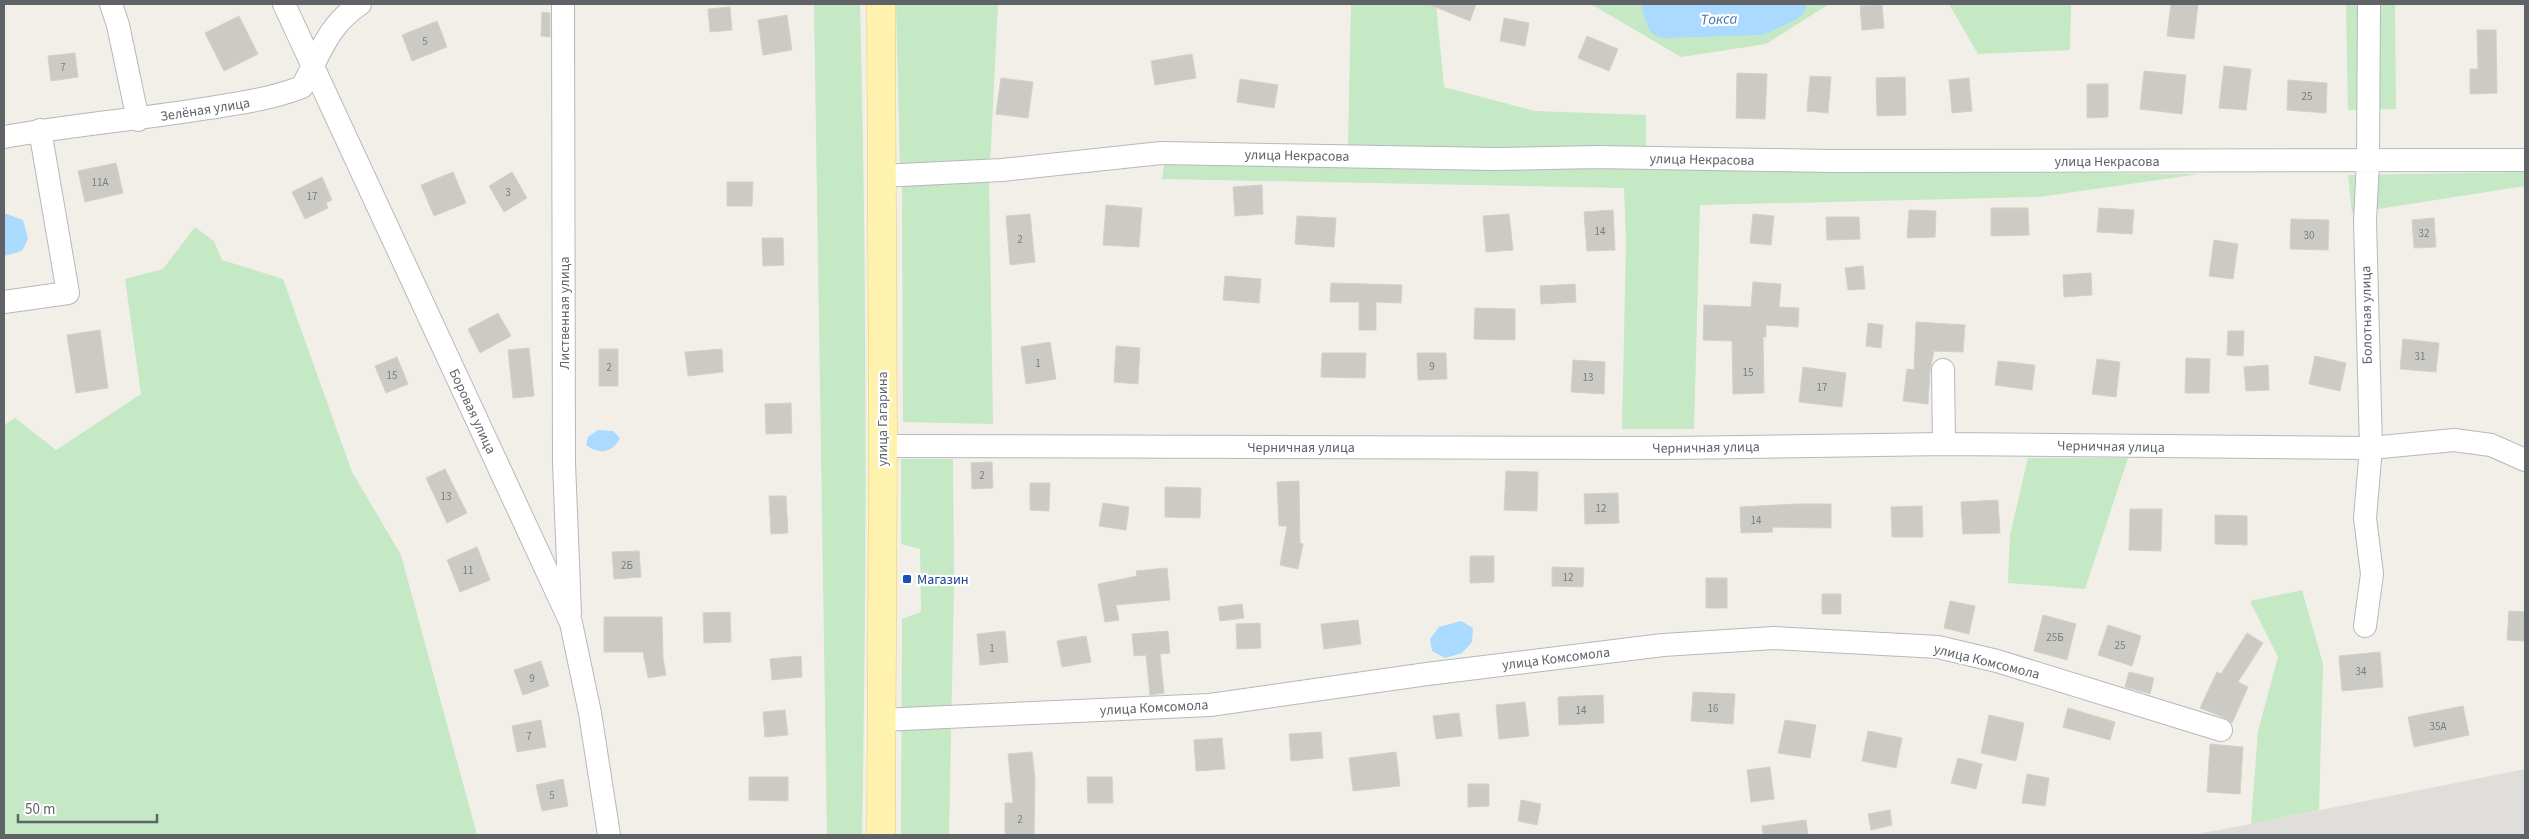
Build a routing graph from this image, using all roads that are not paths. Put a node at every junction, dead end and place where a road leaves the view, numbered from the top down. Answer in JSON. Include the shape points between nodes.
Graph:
{"nodes":[{"id":1,"x":111,"y":4,"type":"edge"},
{"id":2,"x":284,"y":4,"type":"edge"},
{"id":3,"x":360,"y":4,"type":"edge"},
{"id":4,"x":563,"y":4,"type":"edge"},
{"id":5,"x":881,"y":4,"type":"edge"},
{"id":6,"x":2369,"y":4,"type":"edge"},
{"id":7,"x":313,"y":67,"type":"junction"},
{"id":8,"x":138,"y":120,"type":"junction"},
{"id":9,"x":40,"y":130,"type":"junction"},
{"id":10,"x":4,"y":137,"type":"edge"},
{"id":11,"x":2525,"y":160,"type":"edge"},
{"id":12,"x":2368,"y":161,"type":"junction"},
{"id":13,"x":881,"y":176,"type":"junction"},
{"id":14,"x":4,"y":302,"type":"edge"},
{"id":15,"x":1943,"y":370,"type":"dead end"},
{"id":16,"x":1944,"y":444,"type":"junction"},
{"id":17,"x":883,"y":446,"type":"junction"},
{"id":18,"x":2370,"y":448,"type":"junction"},
{"id":19,"x":2525,"y":460,"type":"edge"},
{"id":20,"x":571,"y":623,"type":"junction"},
{"id":21,"x":2365,"y":626,"type":"dead end"},
{"id":22,"x":881,"y":720,"type":"junction"},
{"id":23,"x":2220,"y":730,"type":"dead end"},
{"id":24,"x":609,"y":835,"type":"edge"},
{"id":25,"x":881,"y":835,"type":"edge"}],
"edges":[{"from":1,"to":8,"type":"street"},
{"from":2,"to":7,"type":"street","name":"Боровая улица"},
{"from":3,"to":7,"type":"street","name":"Зелёная улица","via":[[345,14],[325,38]]},
{"from":4,"to":20,"type":"street","name":"Лиственная улица","via":[[564,463]]},
{"from":5,"to":13,"type":"main road","name":"улица Гагарина"},
{"from":6,"to":12,"type":"street","name":"Болотная улица"},
{"from":7,"to":8,"type":"street","name":"Зелёная улица","via":[[302,87],[276,97]]},
{"from":7,"to":20,"type":"street","name":"Боровая улица"},
{"from":8,"to":9,"type":"street","name":"Зелёная улица"},
{"from":9,"to":10,"type":"street","name":"Зелёная улица"},
{"from":9,"to":14,"type":"street","via":[[68,293]]},
{"from":11,"to":12,"type":"street","name":"улица Некрасова"},
{"from":12,"to":13,"type":"street","name":"улица Некрасова","via":[[1495,159],[1162,153],[1002,170]]},
{"from":12,"to":18,"type":"street","name":"Болотная улица","via":[[2365,221]]},
{"from":13,"to":17,"type":"main road","name":"улица Гагарина"},
{"from":15,"to":16,"type":"street"},
{"from":16,"to":17,"type":"street","name":"Черничная улица","via":[[1671,448]]},
{"from":16,"to":18,"type":"street","name":"Черничная улица"},
{"from":17,"to":22,"type":"main road","name":"улица Гагарина"},
{"from":18,"to":19,"type":"street","name":"Черничная улица","via":[[2454,440],[2491,445]]},
{"from":18,"to":21,"type":"street","name":"Болотная улица","via":[[2365,518],[2372,574]]},
{"from":20,"to":24,"type":"street","name":"Боровая улица","via":[[590,713]]},
{"from":22,"to":23,"type":"street","name":"улица Комсомола","via":[[1210,705],[1653,646],[1774,638],[1938,647],[1997,661]]},
{"from":22,"to":25,"type":"main road","name":"улица Гагарина"}]}
